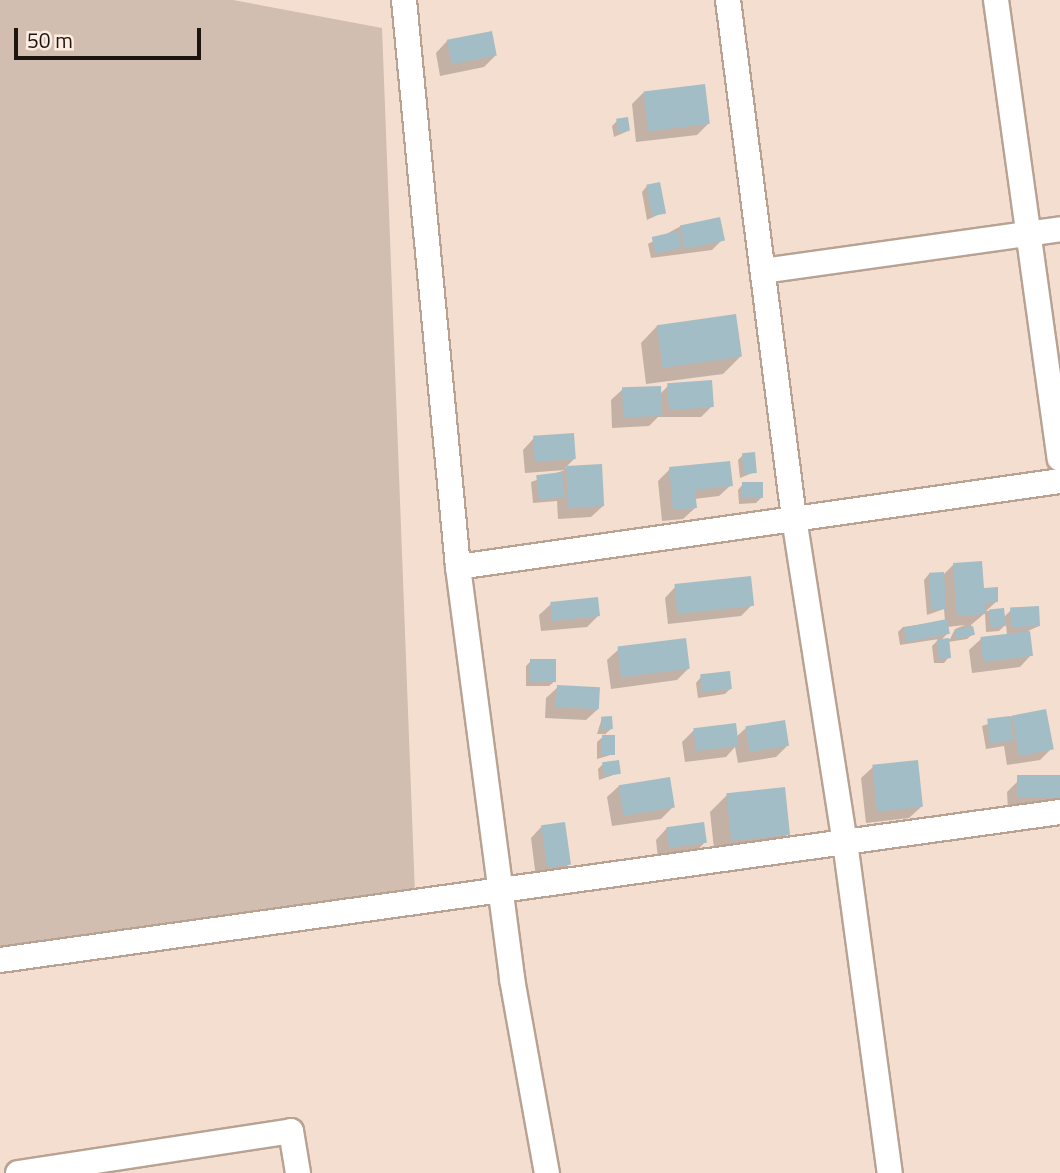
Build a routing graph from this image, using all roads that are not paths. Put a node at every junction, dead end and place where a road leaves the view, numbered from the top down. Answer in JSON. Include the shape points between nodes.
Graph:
{"nodes":[{"id":1,"x":404,"y":0,"type":"edge"},
{"id":2,"x":728,"y":0,"type":"edge"},
{"id":3,"x":996,"y":0,"type":"edge"},
{"id":4,"x":1060,"y":229,"type":"edge"},
{"id":5,"x":1029,"y":234,"type":"junction"},
{"id":6,"x":763,"y":271,"type":"junction"},
{"id":7,"x":1060,"y":459,"type":"edge"},
{"id":8,"x":1060,"y":481,"type":"edge"},
{"id":9,"x":794,"y":518,"type":"junction"},
{"id":10,"x":458,"y":567,"type":"junction"},
{"id":11,"x":1060,"y":812,"type":"edge"},
{"id":12,"x":845,"y":842,"type":"junction"},
{"id":13,"x":501,"y":890,"type":"junction"},
{"id":14,"x":0,"y":960,"type":"edge"},
{"id":15,"x":93,"y":1168,"type":"edge"},
{"id":16,"x":18,"y":1173,"type":"edge"},
{"id":17,"x":298,"y":1173,"type":"edge"},
{"id":18,"x":547,"y":1173,"type":"edge"},
{"id":19,"x":890,"y":1173,"type":"edge"}],
"edges":[{"from":1,"to":10,"type":"street"},
{"from":2,"to":6,"type":"street"},
{"from":3,"to":5,"type":"street"},
{"from":4,"to":5,"type":"street"},
{"from":5,"to":6,"type":"street"},
{"from":5,"to":7,"type":"street"},
{"from":6,"to":9,"type":"street"},
{"from":8,"to":9,"type":"street"},
{"from":9,"to":10,"type":"street"},
{"from":9,"to":12,"type":"street"},
{"from":10,"to":13,"type":"street"},
{"from":11,"to":12,"type":"street"},
{"from":12,"to":13,"type":"street"},
{"from":12,"to":19,"type":"street"},
{"from":13,"to":14,"type":"street"},
{"from":13,"to":18,"type":"street"},
{"from":15,"to":16,"type":"street"},
{"from":15,"to":17,"type":"street","via":[[291,1131]]}]}
